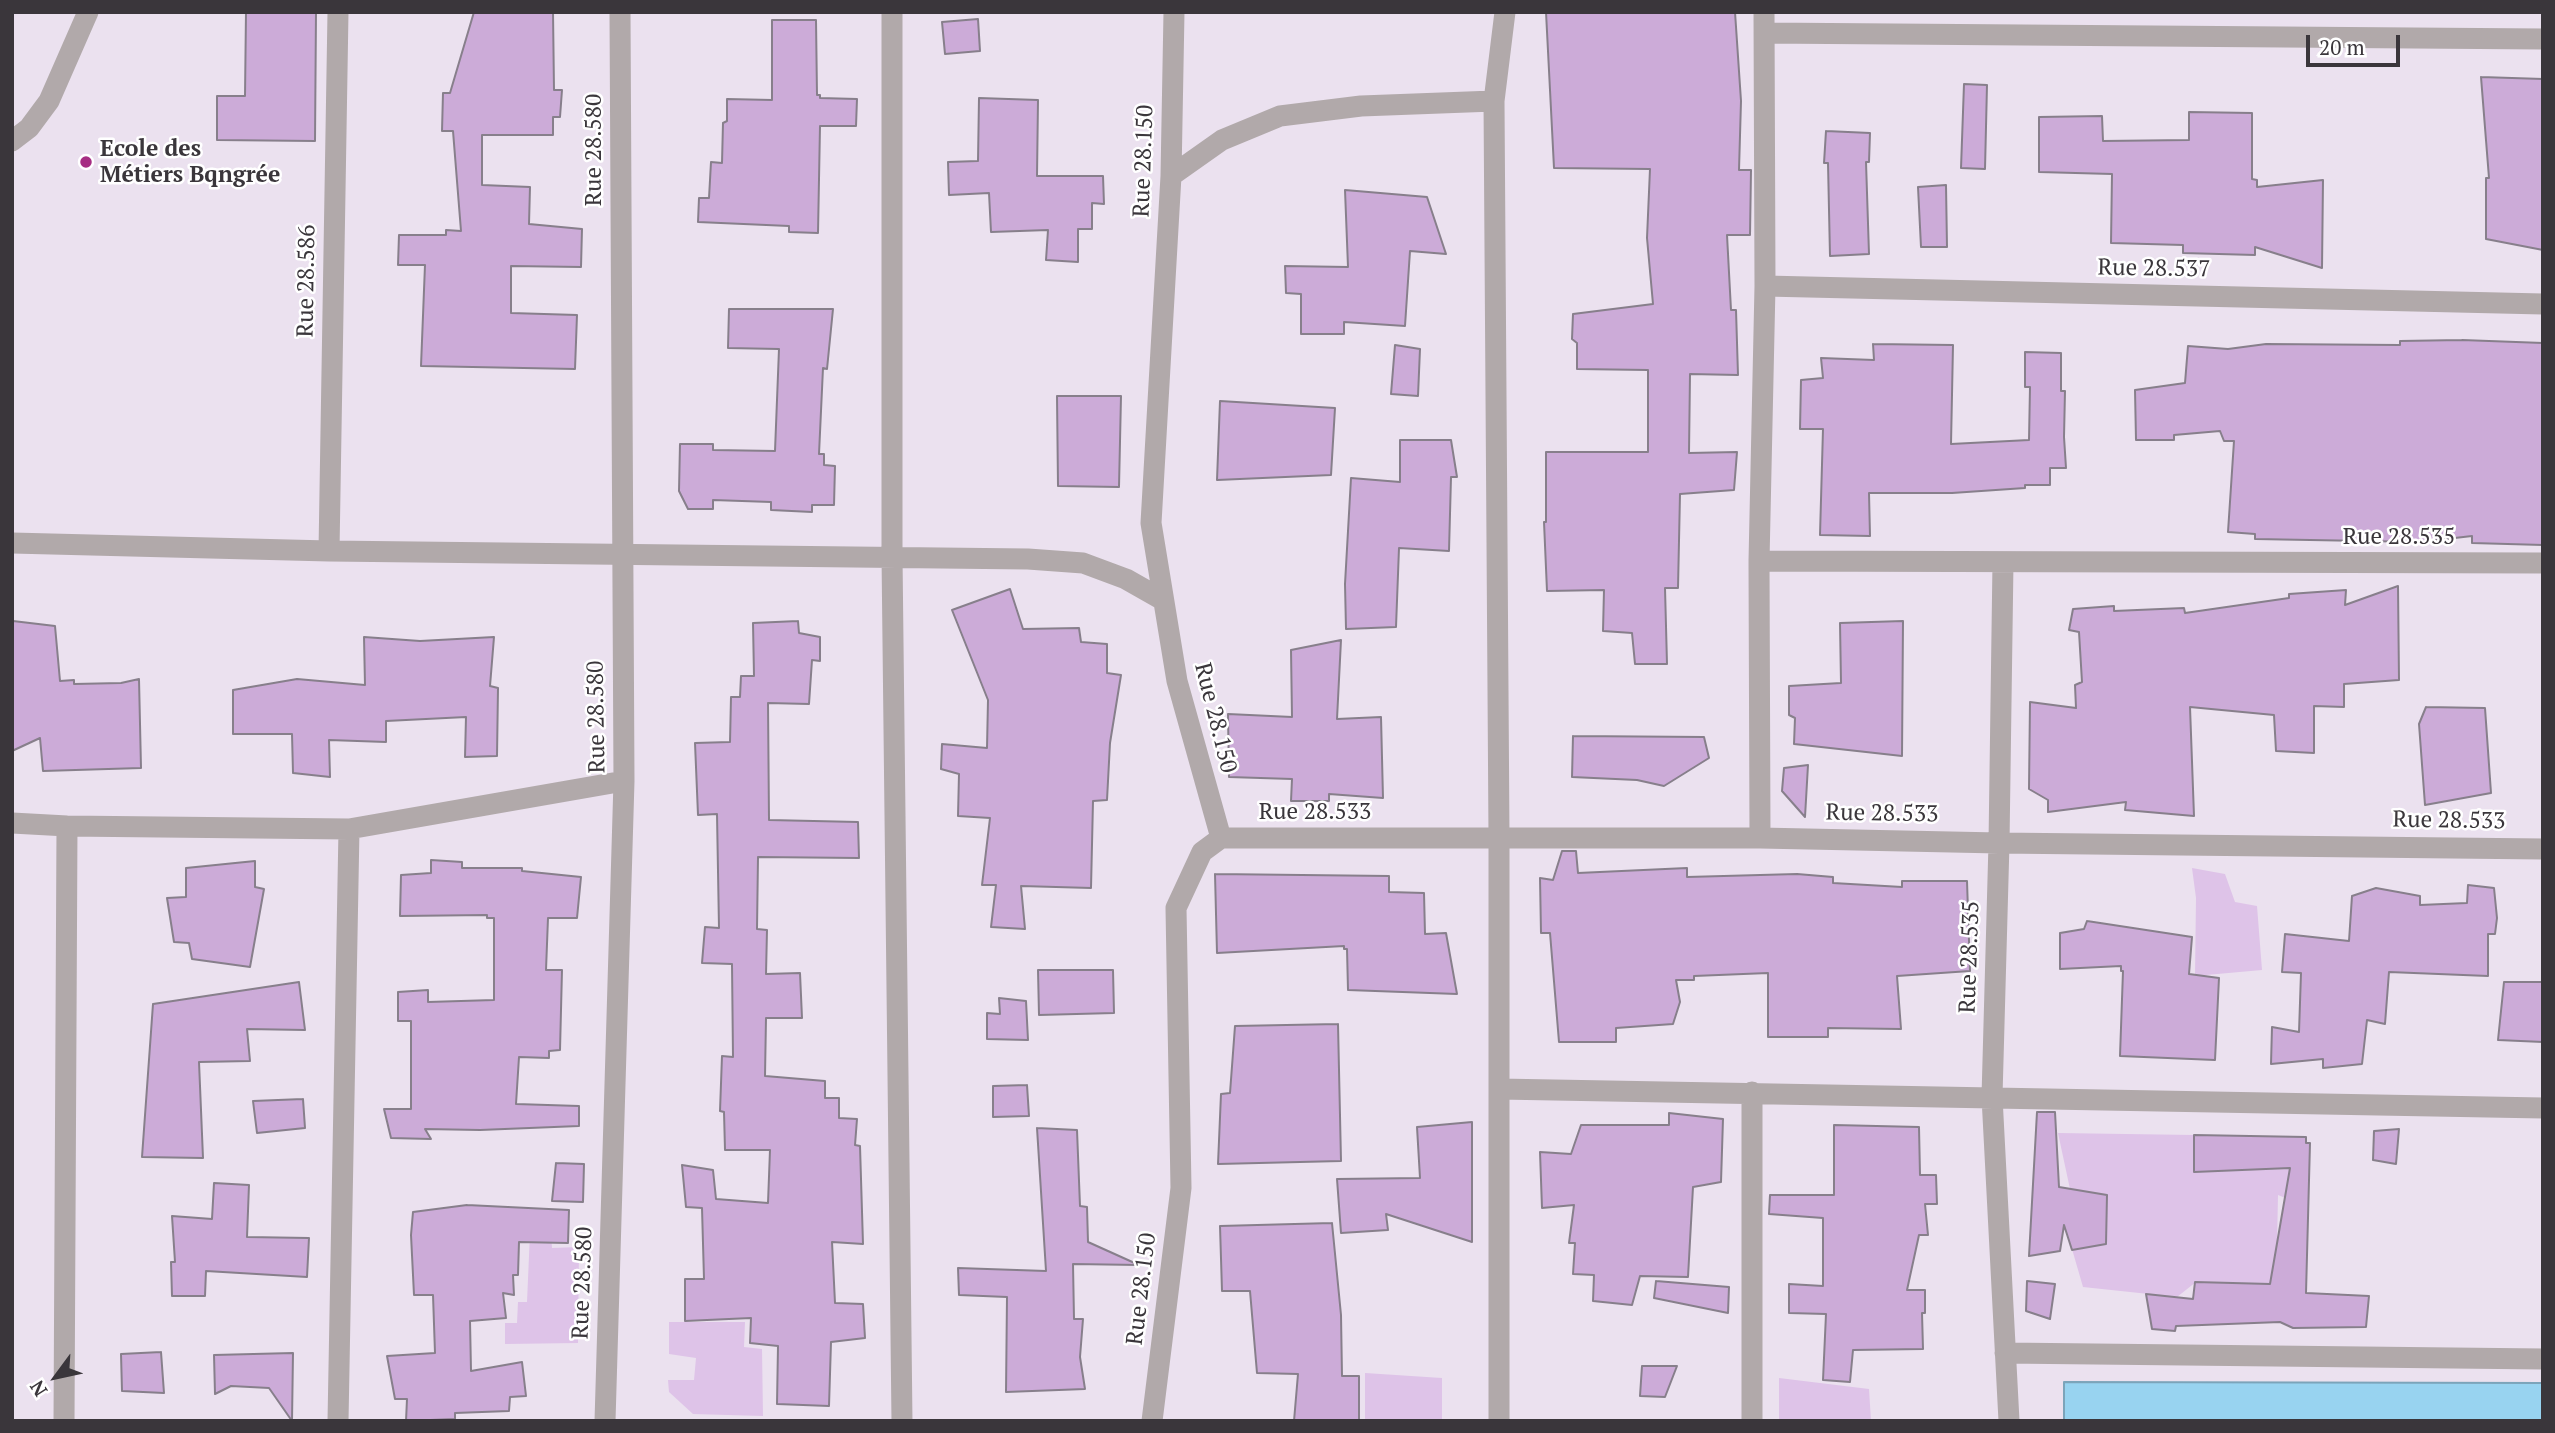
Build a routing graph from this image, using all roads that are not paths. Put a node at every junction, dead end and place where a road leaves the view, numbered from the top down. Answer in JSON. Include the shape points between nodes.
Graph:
{"nodes":[{"id":1,"x":88,"y":12,"type":"edge"},
{"id":2,"x":338,"y":12,"type":"edge"},
{"id":3,"x":620,"y":12,"type":"edge"},
{"id":4,"x":892,"y":12,"type":"edge"},
{"id":5,"x":1174,"y":12,"type":"edge"},
{"id":6,"x":1504,"y":12,"type":"edge"},
{"id":7,"x":1764,"y":23,"type":"edge"},
{"id":8,"x":2543,"y":39,"type":"edge"},
{"id":9,"x":1493,"y":101,"type":"junction"},
{"id":10,"x":12,"y":141,"type":"edge"},
{"id":11,"x":1171,"y":176,"type":"junction"},
{"id":12,"x":1765,"y":286,"type":"junction"},
{"id":13,"x":2543,"y":304,"type":"edge"},
{"id":14,"x":12,"y":543,"type":"edge"},
{"id":15,"x":329,"y":551,"type":"junction"},
{"id":16,"x":621,"y":553,"type":"junction"},
{"id":17,"x":891,"y":556,"type":"junction"},
{"id":18,"x":1759,"y":561,"type":"junction"},
{"id":19,"x":2003,"y":562,"type":"junction"},
{"id":20,"x":2543,"y":563,"type":"edge"},
{"id":21,"x":1163,"y":600,"type":"junction"},
{"id":22,"x":624,"y":781,"type":"junction"},
{"id":23,"x":12,"y":823,"type":"edge"},
{"id":24,"x":67,"y":826,"type":"junction"},
{"id":25,"x":349,"y":829,"type":"junction"},
{"id":26,"x":1499,"y":837,"type":"junction"},
{"id":27,"x":1221,"y":838,"type":"junction"},
{"id":28,"x":1760,"y":838,"type":"junction"},
{"id":29,"x":1999,"y":843,"type":"junction"},
{"id":30,"x":2543,"y":849,"type":"edge"},
{"id":31,"x":1499,"y":1089,"type":"junction"},
{"id":32,"x":1752,"y":1092,"type":"junction"},
{"id":33,"x":1992,"y":1097,"type":"junction"},
{"id":34,"x":2543,"y":1108,"type":"edge"},
{"id":35,"x":2005,"y":1353,"type":"junction"},
{"id":36,"x":2543,"y":1359,"type":"edge"},
{"id":37,"x":64,"y":1421,"type":"edge"},
{"id":38,"x":338,"y":1421,"type":"edge"},
{"id":39,"x":605,"y":1421,"type":"edge"},
{"id":40,"x":902,"y":1421,"type":"edge"},
{"id":41,"x":1152,"y":1421,"type":"edge"},
{"id":42,"x":1499,"y":1421,"type":"edge"},
{"id":43,"x":1752,"y":1421,"type":"edge"},
{"id":44,"x":2009,"y":1421,"type":"edge"}],
"edges":[{"from":1,"to":10,"type":"street","via":[[49,101],[29,128]]},
{"from":2,"to":15,"type":"street","name":"Rue 28.586"},
{"from":3,"to":16,"type":"street","name":"Rue 28.580"},
{"from":4,"to":17,"type":"street"},
{"from":5,"to":11,"type":"street","name":"Rue 28.150"},
{"from":6,"to":9,"type":"street"},
{"from":7,"to":8,"type":"street"},
{"from":7,"to":12,"type":"street"},
{"from":9,"to":11,"type":"street","via":[[1361,106],[1280,116],[1222,140]]},
{"from":9,"to":26,"type":"street"},
{"from":11,"to":21,"type":"street","name":"Rue 28.150","via":[[1151,523]]},
{"from":12,"to":13,"type":"street","name":"Rue 28.537"},
{"from":12,"to":18,"type":"street"},
{"from":14,"to":15,"type":"street"},
{"from":15,"to":16,"type":"street"},
{"from":16,"to":17,"type":"street"},
{"from":16,"to":22,"type":"street","name":"Rue 28.580"},
{"from":17,"to":21,"type":"street","via":[[1083,563],[1126,579]]},
{"from":17,"to":40,"type":"street"},
{"from":18,"to":19,"type":"street","name":"Rue 28.535"},
{"from":18,"to":28,"type":"street"},
{"from":19,"to":20,"type":"street","name":"Rue 28.535"},
{"from":19,"to":29,"type":"street","name":"Rue 28.535"},
{"from":21,"to":27,"type":"street","name":"Rue 28.150","via":[[1177,681]]},
{"from":22,"to":25,"type":"street"},
{"from":22,"to":39,"type":"street","name":"Rue 28.580"},
{"from":23,"to":24,"type":"street"},
{"from":24,"to":25,"type":"street"},
{"from":24,"to":37,"type":"street"},
{"from":25,"to":38,"type":"street"},
{"from":26,"to":27,"type":"street","name":"Rue 28.533"},
{"from":26,"to":28,"type":"street","name":"Rue 28.533"},
{"from":26,"to":31,"type":"street"},
{"from":27,"to":41,"type":"street","name":"Rue 28.150","via":[[1202,852],[1176,908],[1181,1188]]},
{"from":28,"to":29,"type":"street","name":"Rue 28.533"},
{"from":29,"to":30,"type":"street","name":"Rue 28.533"},
{"from":29,"to":33,"type":"street","name":"Rue 28.535"},
{"from":31,"to":32,"type":"street"},
{"from":31,"to":42,"type":"street"},
{"from":32,"to":33,"type":"street"},
{"from":32,"to":43,"type":"street"},
{"from":33,"to":34,"type":"street"},
{"from":33,"to":35,"type":"street","name":"Rue 28.535"},
{"from":35,"to":36,"type":"street"},
{"from":35,"to":44,"type":"street","name":"Rue 28.535"}]}
